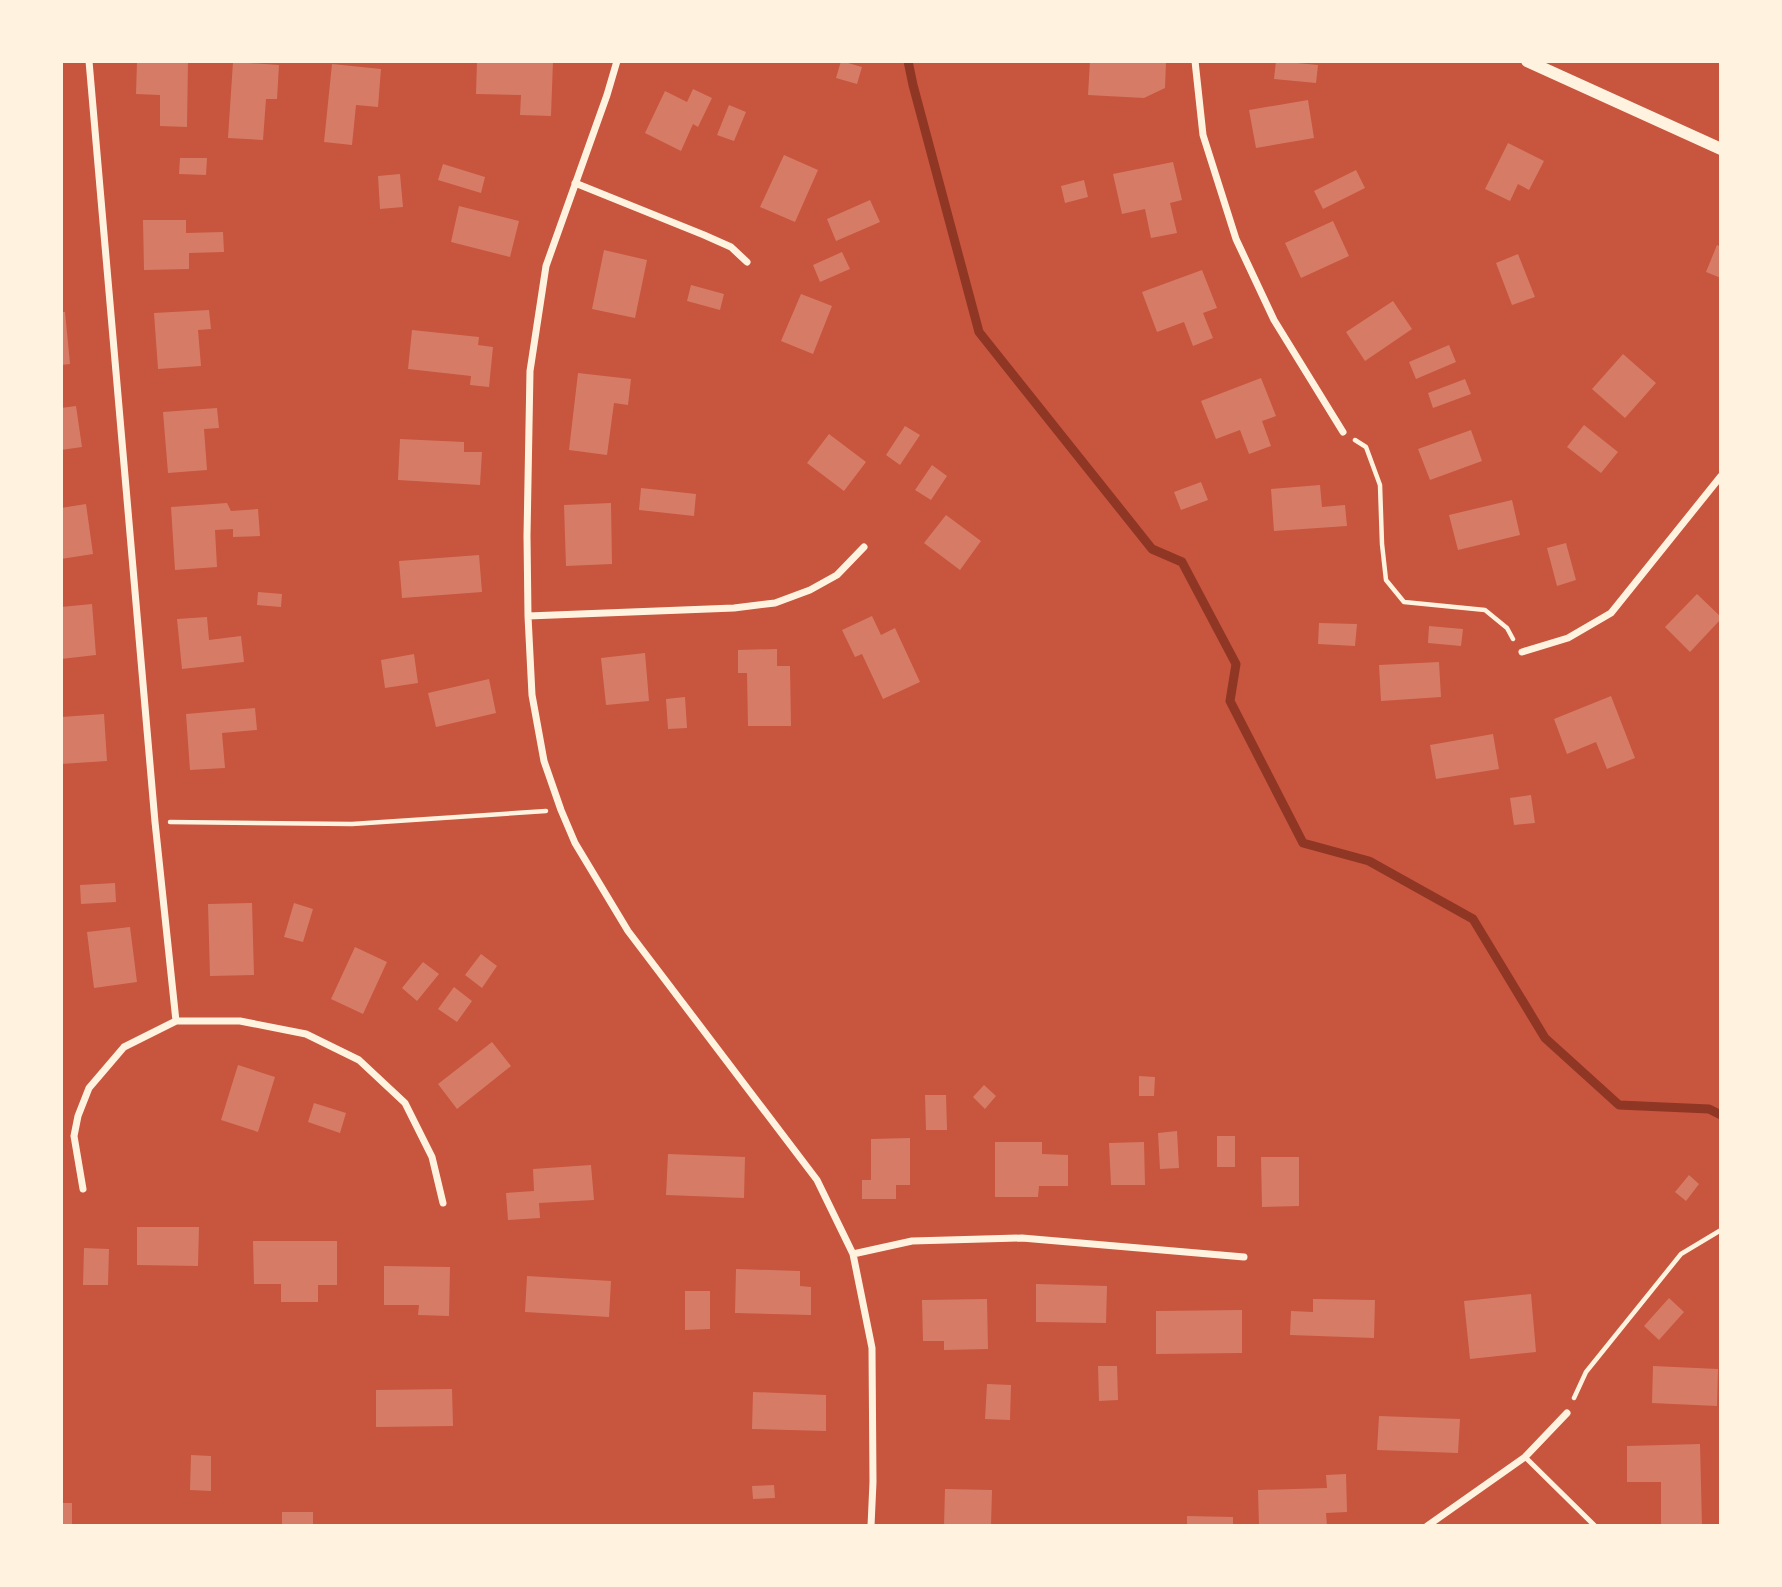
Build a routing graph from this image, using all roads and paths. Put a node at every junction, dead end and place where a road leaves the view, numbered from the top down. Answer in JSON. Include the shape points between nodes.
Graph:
{"nodes":[{"id":1,"x":89,"y":61,"type":"edge"},
{"id":2,"x":617,"y":61,"type":"edge"},
{"id":3,"x":1195,"y":61,"type":"edge"},
{"id":4,"x":1527,"y":61,"type":"edge"},
{"id":5,"x":1721,"y":149,"type":"edge"},
{"id":6,"x":575,"y":183,"type":"junction"},
{"id":7,"x":747,"y":262,"type":"dead end"},
{"id":8,"x":1343,"y":432,"type":"joint"},
{"id":9,"x":1721,"y":475,"type":"edge"},
{"id":10,"x":863,"y":547,"type":"dead end"},
{"id":11,"x":528,"y":617,"type":"junction"},
{"id":12,"x":1522,"y":652,"type":"joint"},
{"id":13,"x":561,"y":810,"type":"junction"},
{"id":14,"x":155,"y":822,"type":"junction"},
{"id":15,"x":176,"y":1021,"type":"junction"},
{"id":16,"x":83,"y":1189,"type":"dead end"},
{"id":17,"x":443,"y":1203,"type":"dead end"},
{"id":18,"x":1721,"y":1230,"type":"edge"},
{"id":19,"x":853,"y":1254,"type":"junction"},
{"id":20,"x":1244,"y":1257,"type":"dead end"},
{"id":21,"x":1567,"y":1413,"type":"joint"},
{"id":22,"x":1525,"y":1457,"type":"junction"},
{"id":23,"x":871,"y":1526,"type":"edge"},
{"id":24,"x":1427,"y":1526,"type":"edge"},
{"id":25,"x":1595,"y":1526,"type":"edge"}],
"edges":[{"from":1,"to":14,"type":"street"},
{"from":2,"to":6,"type":"street"},
{"from":3,"to":8,"type":"street","via":[[1203,135],[1236,239],[1274,320]]},
{"from":4,"to":5,"type":"street"},
{"from":6,"to":7,"type":"street","via":[[731,247]]},
{"from":6,"to":11,"type":"street","via":[[546,266],[530,371]]},
{"from":8,"to":12,"type":"path","via":[[1366,447],[1380,485],[1386,580],[1404,603],[1485,610],[1507,628]]},
{"from":9,"to":12,"type":"street","via":[[1611,613],[1568,638]]},
{"from":10,"to":11,"type":"street","via":[[837,575],[775,603]]},
{"from":11,"to":13,"type":"street","via":[[532,695],[544,761]]},
{"from":13,"to":14,"type":"path","via":[[352,824]]},
{"from":13,"to":19,"type":"street","via":[[575,843],[628,932],[817,1180]]},
{"from":14,"to":15,"type":"street"},
{"from":15,"to":16,"type":"street","via":[[124,1047],[89,1088],[74,1136]]},
{"from":15,"to":17,"type":"street","via":[[240,1021],[306,1034],[359,1060],[405,1103],[432,1157]]},
{"from":18,"to":21,"type":"path","via":[[1681,1254],[1586,1373]]},
{"from":19,"to":20,"type":"street","via":[[912,1241],[1021,1238]]},
{"from":19,"to":23,"type":"street","via":[[872,1348]]},
{"from":21,"to":22,"type":"street"},
{"from":22,"to":24,"type":"street"},
{"from":22,"to":25,"type":"lane"}]}
